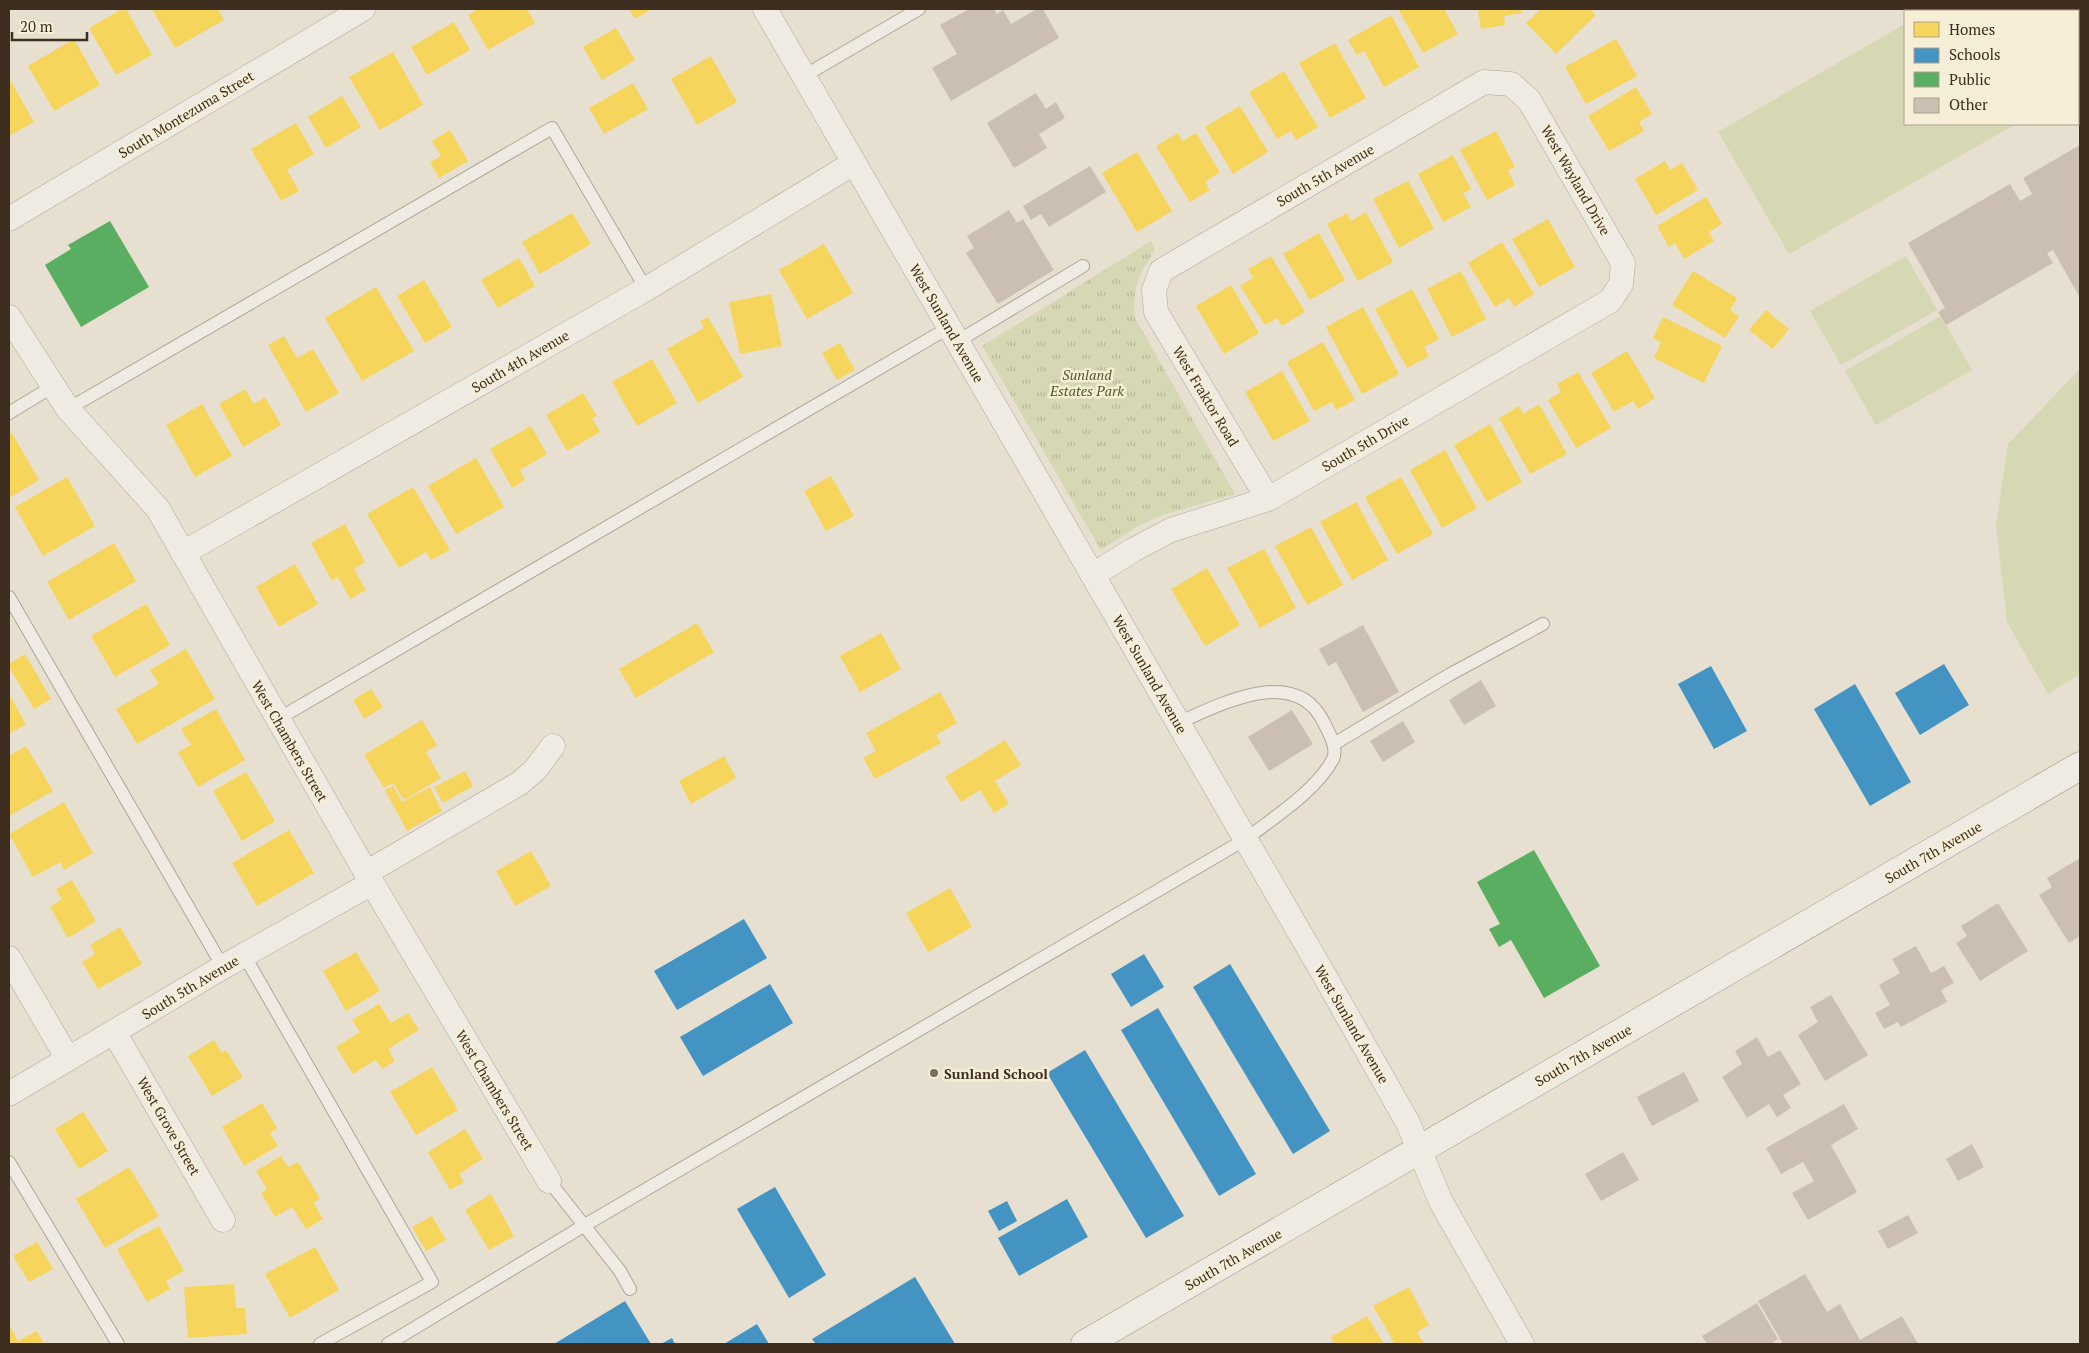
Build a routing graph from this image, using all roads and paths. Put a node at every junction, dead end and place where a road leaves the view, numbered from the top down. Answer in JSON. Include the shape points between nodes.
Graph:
{"nodes":[{"id":1,"x":363,"y":9,"type":"edge"},
{"id":2,"x":765,"y":9,"type":"edge"},
{"id":3,"x":919,"y":9,"type":"edge"},
{"id":4,"x":804,"y":76,"type":"junction"},
{"id":5,"x":1511,"y":84,"type":"joint"},
{"id":6,"x":854,"y":163,"type":"junction"},
{"id":7,"x":9,"y":219,"type":"edge"},
{"id":8,"x":1083,"y":266,"type":"dead end"},
{"id":9,"x":1620,"y":284,"type":"joint"},
{"id":10,"x":646,"y":289,"type":"junction"},
{"id":11,"x":1154,"y":290,"type":"joint"},
{"id":12,"x":9,"y":317,"type":"edge"},
{"id":13,"x":954,"y":334,"type":"junction"},
{"id":14,"x":52,"y":387,"type":"junction"},
{"id":15,"x":68,"y":409,"type":"junction"},
{"id":16,"x":9,"y":413,"type":"edge"},
{"id":17,"x":1268,"y":499,"type":"junction"},
{"id":18,"x":183,"y":553,"type":"junction"},
{"id":19,"x":1093,"y":575,"type":"junction"},
{"id":20,"x":9,"y":597,"type":"edge"},
{"id":21,"x":1543,"y":624,"type":"dead end"},
{"id":22,"x":278,"y":719,"type":"junction"},
{"id":23,"x":1178,"y":723,"type":"junction"},
{"id":24,"x":1334,"y":744,"type":"junction"},
{"id":25,"x":553,"y":746,"type":"dead end"},
{"id":26,"x":2080,"y":766,"type":"edge"},
{"id":27,"x":1246,"y":839,"type":"junction"},
{"id":28,"x":369,"y":878,"type":"junction"},
{"id":29,"x":244,"y":955,"type":"junction"},
{"id":30,"x":9,"y":958,"type":"edge"},
{"id":31,"x":222,"y":967,"type":"junction"},
{"id":32,"x":114,"y":1032,"type":"junction"},
{"id":33,"x":68,"y":1059,"type":"junction"},
{"id":34,"x":9,"y":1094,"type":"edge"},
{"id":35,"x":1419,"y":1151,"type":"junction"},
{"id":36,"x":9,"y":1162,"type":"edge"},
{"id":37,"x":549,"y":1181,"type":"joint"},
{"id":38,"x":223,"y":1220,"type":"dead end"},
{"id":39,"x":585,"y":1225,"type":"junction"},
{"id":40,"x":630,"y":1289,"type":"dead end"},
{"id":41,"x":118,"y":1344,"type":"edge"},
{"id":42,"x":320,"y":1344,"type":"edge"},
{"id":43,"x":388,"y":1344,"type":"edge"},
{"id":44,"x":1086,"y":1344,"type":"edge"},
{"id":45,"x":1522,"y":1344,"type":"edge"}],
"edges":[{"from":1,"to":7,"type":"street","name":"South Montezuma Street"},
{"from":2,"to":4,"type":"street","name":"West Sunland Avenue"},
{"from":3,"to":4,"type":"lane"},
{"from":4,"to":6,"type":"street","name":"West Sunland Avenue"},
{"from":5,"to":9,"type":"street","name":"West Wayland Drive","via":[[1529,100],[1623,263]]},
{"from":5,"to":11,"type":"street","name":"South 5th Avenue","via":[[1484,82],[1161,271]]},
{"from":6,"to":10,"type":"street","name":"South 4th Avenue"},
{"from":6,"to":13,"type":"street","name":"West Sunland Avenue"},
{"from":8,"to":13,"type":"lane"},
{"from":9,"to":17,"type":"street","name":"South 5th Drive","via":[[1610,301]]},
{"from":10,"to":15,"type":"lane","via":[[552,128]]},
{"from":10,"to":18,"type":"street","name":"South 4th Avenue"},
{"from":11,"to":17,"type":"street","name":"West Fraktor Road","via":[[1156,312]]},
{"from":12,"to":14,"type":"street","name":"West Chambers Street"},
{"from":13,"to":19,"type":"street","name":"West Sunland Avenue"},
{"from":13,"to":22,"type":"lane"},
{"from":14,"to":15,"type":"street","name":"West Chambers Street"},
{"from":14,"to":16,"type":"lane"},
{"from":15,"to":18,"type":"street","name":"West Chambers Street","via":[[158,509]]},
{"from":17,"to":19,"type":"street","name":"South 5th Drive","via":[[1171,530]]},
{"from":18,"to":22,"type":"street","name":"West Chambers Street"},
{"from":19,"to":23,"type":"street","name":"West Sunland Avenue"},
{"from":20,"to":31,"type":"lane"},
{"from":21,"to":24,"type":"lane","via":[[1449,675]]},
{"from":22,"to":28,"type":"street","name":"West Chambers Street"},
{"from":23,"to":24,"type":"lane","via":[[1255,694],[1281,690],[1306,700],[1323,721]]},
{"from":23,"to":27,"type":"street","name":"West Sunland Avenue"},
{"from":24,"to":27,"type":"lane","via":[[1334,757],[1323,775]]},
{"from":25,"to":28,"type":"street","name":"South 5th Avenue","via":[[535,770],[520,783]]},
{"from":26,"to":35,"type":"main road","name":"South 7th Avenue"},
{"from":27,"to":35,"type":"street","name":"West Sunland Avenue","via":[[1400,1109]]},
{"from":27,"to":39,"type":"lane"},
{"from":28,"to":29,"type":"street","name":"South 5th Avenue"},
{"from":28,"to":37,"type":"street","name":"West Chambers Street"},
{"from":29,"to":31,"type":"street","name":"South 5th Avenue"},
{"from":29,"to":42,"type":"lane","via":[[432,1282]]},
{"from":30,"to":33,"type":"street"},
{"from":31,"to":32,"type":"street","name":"South 5th Avenue"},
{"from":32,"to":33,"type":"street","name":"South 5th Avenue"},
{"from":32,"to":38,"type":"street","name":"West Grove Street"},
{"from":33,"to":34,"type":"street","name":"South 5th Avenue"},
{"from":35,"to":44,"type":"main road","name":"South 7th Avenue"},
{"from":35,"to":45,"type":"street","name":"West Sunland Avenue","via":[[1441,1202]]},
{"from":36,"to":41,"type":"lane"},
{"from":37,"to":39,"type":"lane"},
{"from":39,"to":40,"type":"lane"},
{"from":39,"to":43,"type":"lane"}]}
